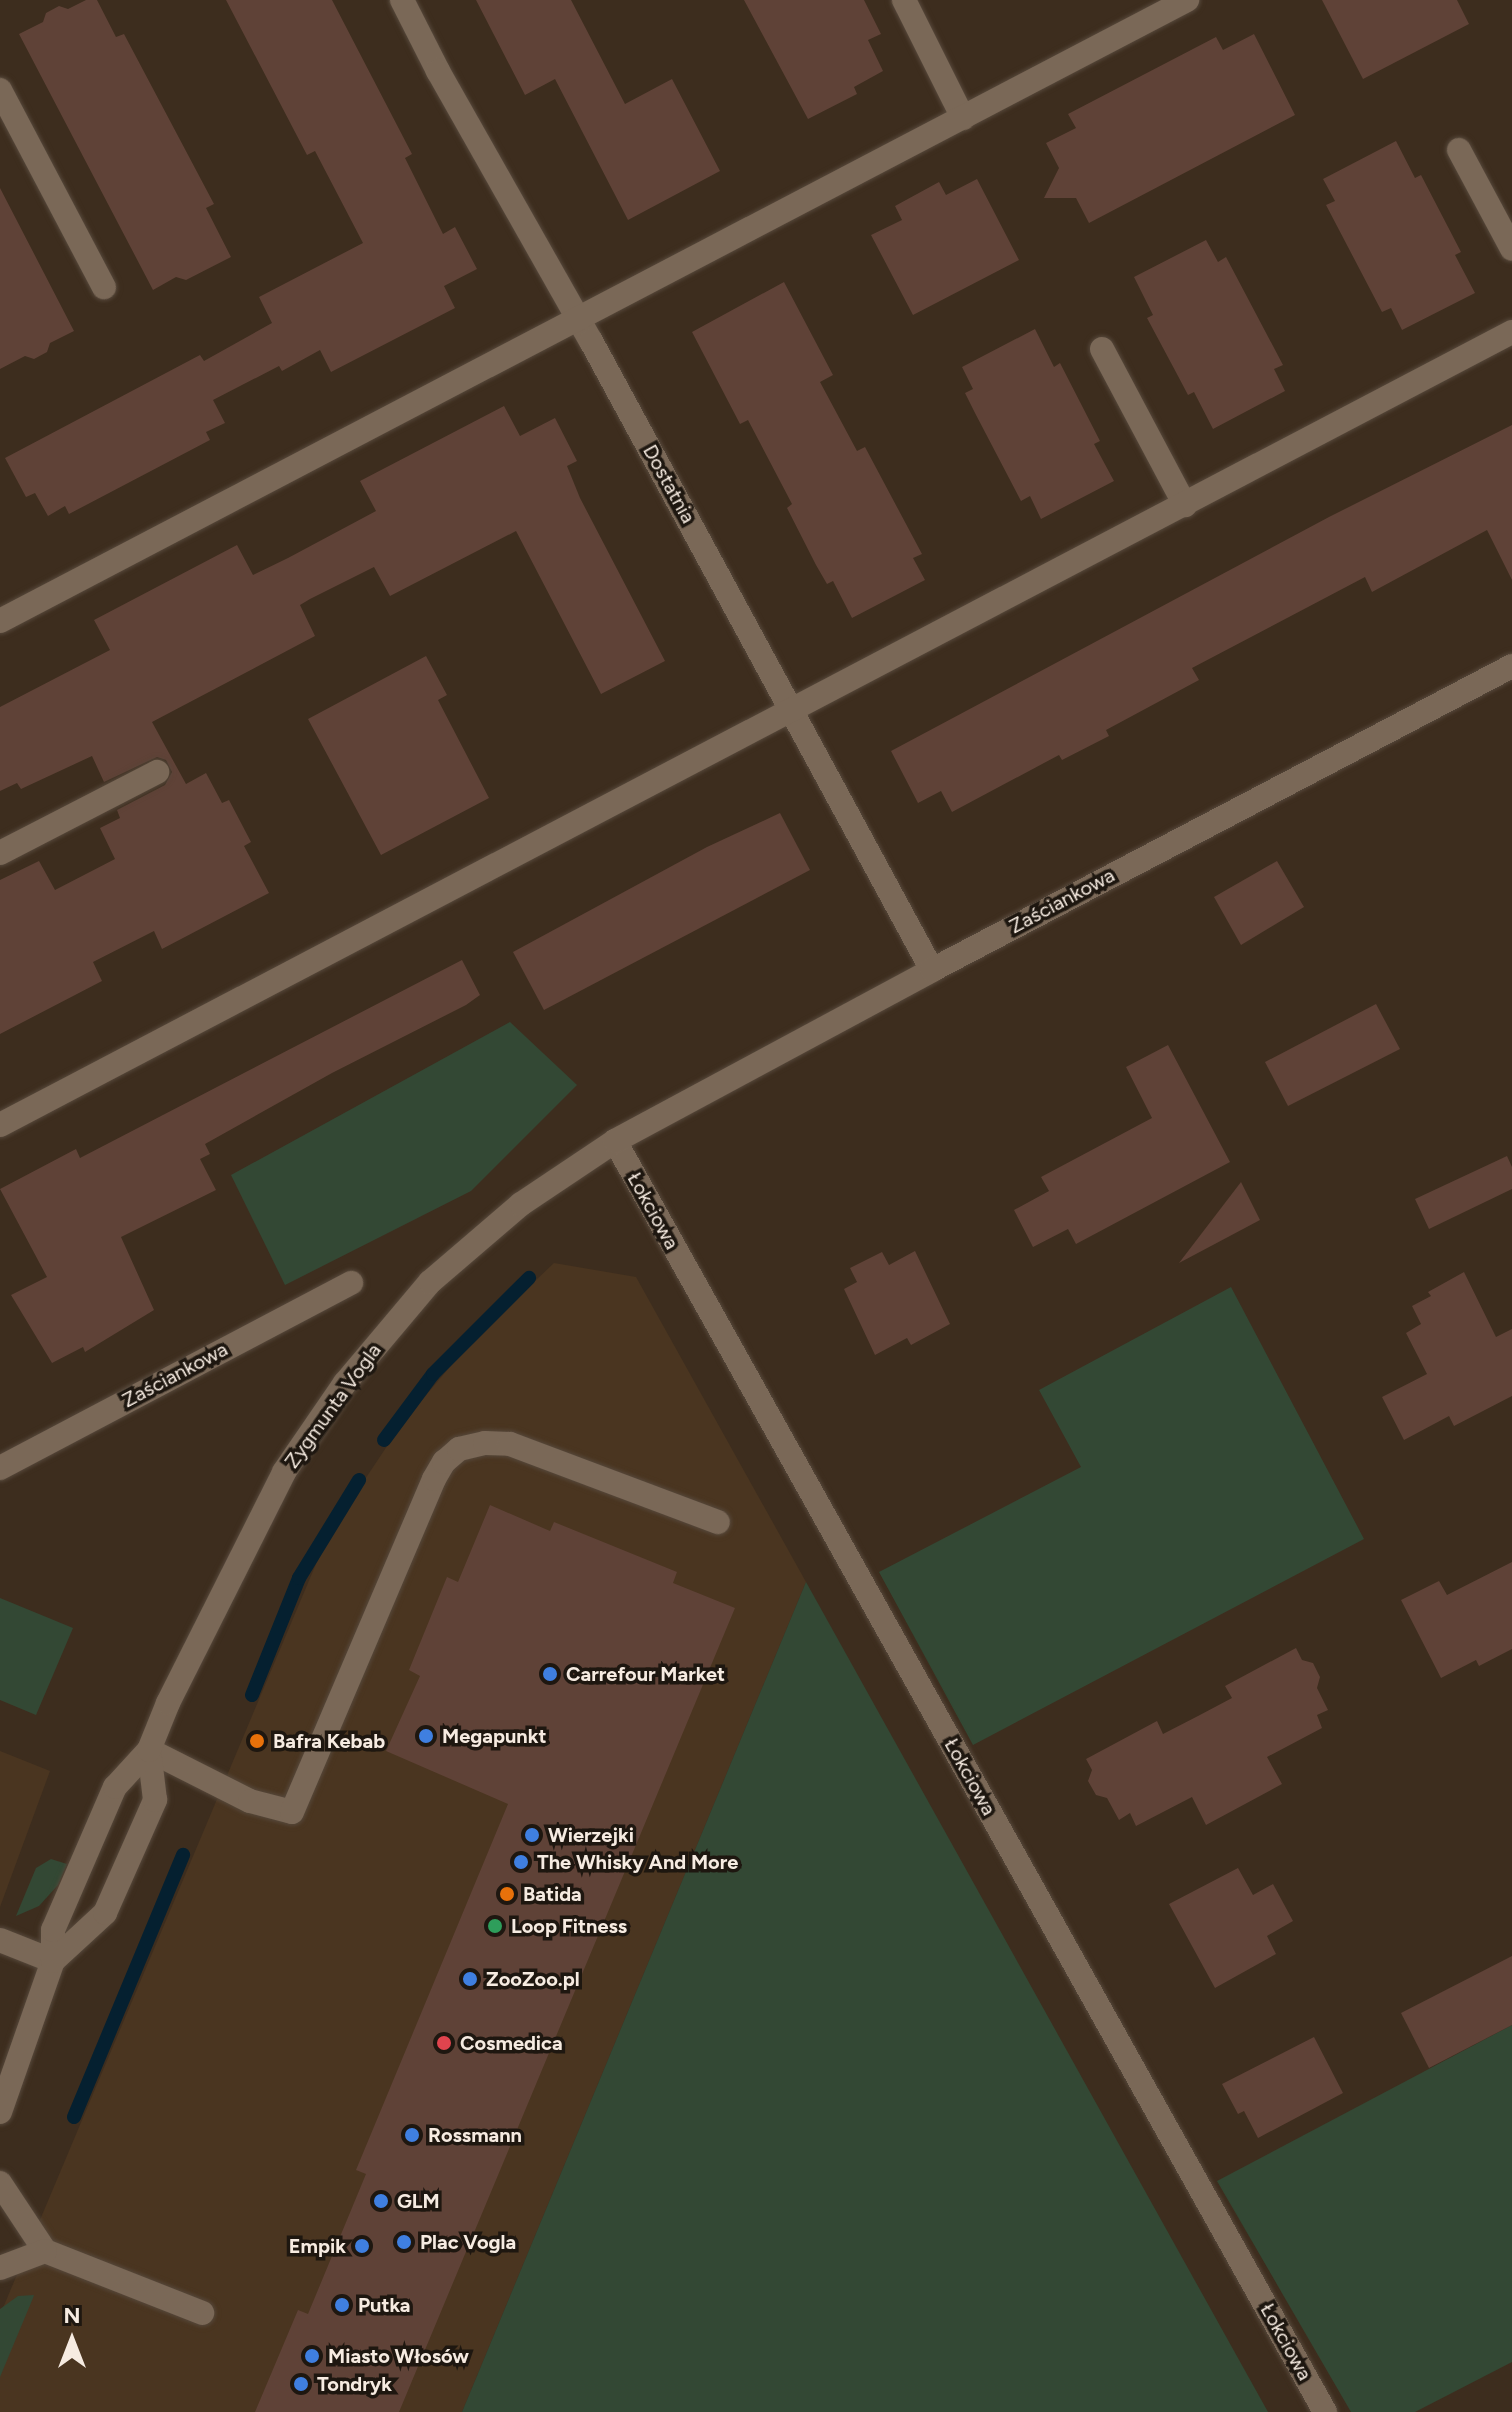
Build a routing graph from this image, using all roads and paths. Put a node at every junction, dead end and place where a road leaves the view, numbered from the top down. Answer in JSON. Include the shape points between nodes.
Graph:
{"nodes":[{"id":1,"x":402,"y":0,"type":"edge"},
{"id":2,"x":904,"y":0,"type":"edge"},
{"id":3,"x":1187,"y":0,"type":"edge"},
{"id":4,"x":0,"y":90,"type":"edge"},
{"id":5,"x":963,"y":118,"type":"junction"},
{"id":6,"x":1459,"y":150,"type":"dead end"},
{"id":7,"x":1512,"y":249,"type":"edge"},
{"id":8,"x":104,"y":287,"type":"dead end"},
{"id":9,"x":577,"y":318,"type":"junction"},
{"id":10,"x":1512,"y":332,"type":"edge"},
{"id":11,"x":1102,"y":349,"type":"dead end"},
{"id":12,"x":1185,"y":505,"type":"junction"},
{"id":13,"x":0,"y":621,"type":"edge"},
{"id":14,"x":1512,"y":666,"type":"edge"},
{"id":15,"x":792,"y":709,"type":"junction"},
{"id":16,"x":157,"y":772,"type":"dead end"},
{"id":17,"x":0,"y":853,"type":"edge"},
{"id":18,"x":932,"y":970,"type":"junction"},
{"id":19,"x":0,"y":1125,"type":"edge"},
{"id":20,"x":615,"y":1141,"type":"junction"},
{"id":21,"x":351,"y":1283,"type":"dead end"},
{"id":22,"x":0,"y":1468,"type":"edge"},
{"id":23,"x":718,"y":1522,"type":"dead end"},
{"id":24,"x":149,"y":1750,"type":"junction"},
{"id":25,"x":0,"y":1940,"type":"edge"},
{"id":26,"x":53,"y":1961,"type":"junction"},
{"id":27,"x":0,"y":2112,"type":"edge"},
{"id":28,"x":0,"y":2183,"type":"edge"},
{"id":29,"x":45,"y":2251,"type":"junction"},
{"id":30,"x":0,"y":2268,"type":"edge"},
{"id":31,"x":202,"y":2313,"type":"dead end"},
{"id":32,"x":1325,"y":2412,"type":"edge"}],
"edges":[{"from":1,"to":9,"type":"street","name":"Dostatnia"},
{"from":2,"to":5,"type":"street"},
{"from":3,"to":5,"type":"street"},
{"from":4,"to":8,"type":"street"},
{"from":5,"to":9,"type":"street"},
{"from":6,"to":7,"type":"street"},
{"from":9,"to":13,"type":"street"},
{"from":9,"to":15,"type":"street","name":"Dostatnia"},
{"from":10,"to":12,"type":"street"},
{"from":11,"to":12,"type":"street"},
{"from":12,"to":15,"type":"street"},
{"from":14,"to":18,"type":"street","name":"Zaściankowa"},
{"from":15,"to":18,"type":"street","name":"Dostatnia"},
{"from":15,"to":19,"type":"street"},
{"from":16,"to":17,"type":"street"},
{"from":18,"to":20,"type":"street","name":"Zaściankowa"},
{"from":20,"to":24,"type":"street","name":"Zygmunta Vogla","via":[[521,1204],[430,1282],[345,1383],[284,1472]]},
{"from":20,"to":32,"type":"street","name":"Łokciowa"},
{"from":21,"to":22,"type":"street","name":"Zaściankowa"},
{"from":23,"to":24,"type":"street","via":[[510,1444],[459,1449],[434,1479],[292,1812],[250,1801]]},
{"from":24,"to":26,"type":"street","name":"Zygmunta Vogla","via":[[115,1787],[53,1930]]},
{"from":24,"to":26,"type":"street","name":"Zygmunta Vogla","via":[[155,1800],[105,1913]]},
{"from":25,"to":26,"type":"street"},
{"from":26,"to":27,"type":"street","name":"Zygmunta Vogla"},
{"from":28,"to":29,"type":"street"},
{"from":29,"to":30,"type":"street"},
{"from":29,"to":31,"type":"street"}]}
